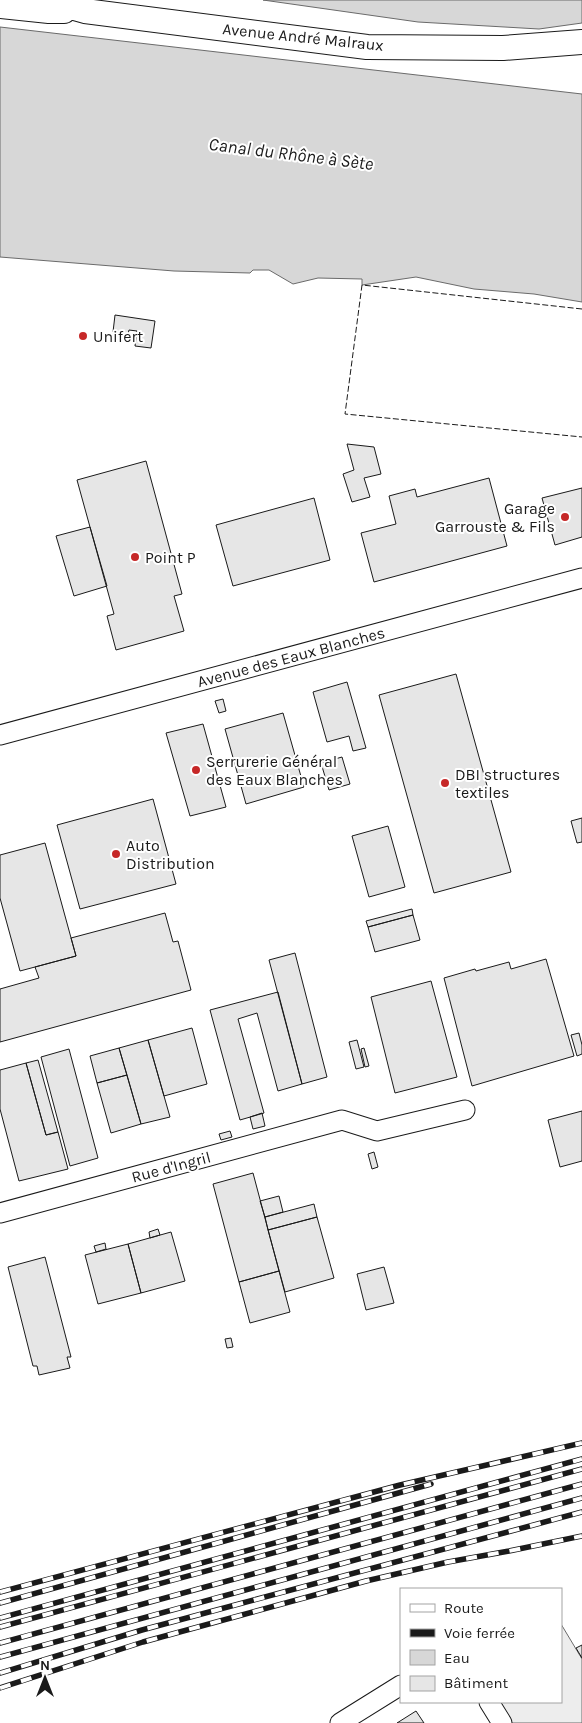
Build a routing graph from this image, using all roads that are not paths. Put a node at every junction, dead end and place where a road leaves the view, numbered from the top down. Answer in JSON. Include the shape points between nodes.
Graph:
{"nodes":[{"id":1,"x":46,"y":0,"type":"edge"},
{"id":2,"x":0,"y":6,"type":"edge"},
{"id":3,"x":85,"y":11,"type":"junction"},
{"id":4,"x":582,"y":42,"type":"edge"},
{"id":5,"x":582,"y":578,"type":"edge"},
{"id":6,"x":0,"y":735,"type":"edge"},
{"id":7,"x":466,"y":1110,"type":"dead end"},
{"id":8,"x":0,"y":1213,"type":"edge"},
{"id":9,"x":400,"y":1686,"type":"edge"},
{"id":10,"x":490,"y":1703,"type":"edge"},
{"id":11,"x":340,"y":1723,"type":"edge"},
{"id":12,"x":502,"y":1723,"type":"edge"}],
"edges":[{"from":1,"to":3,"type":"main road"},
{"from":2,"to":3,"type":"main road"},
{"from":3,"to":4,"type":"main road","name":"Avenue André Malraux","via":[[368,47],[503,48]]},
{"from":5,"to":6,"type":"street","name":"Avenue des Eaux Blanches"},
{"from":7,"to":8,"type":"street","name":"Rue d'Ingril","via":[[377,1131],[342,1120]]},
{"from":9,"to":11,"type":"street"},
{"from":10,"to":12,"type":"street"}]}
